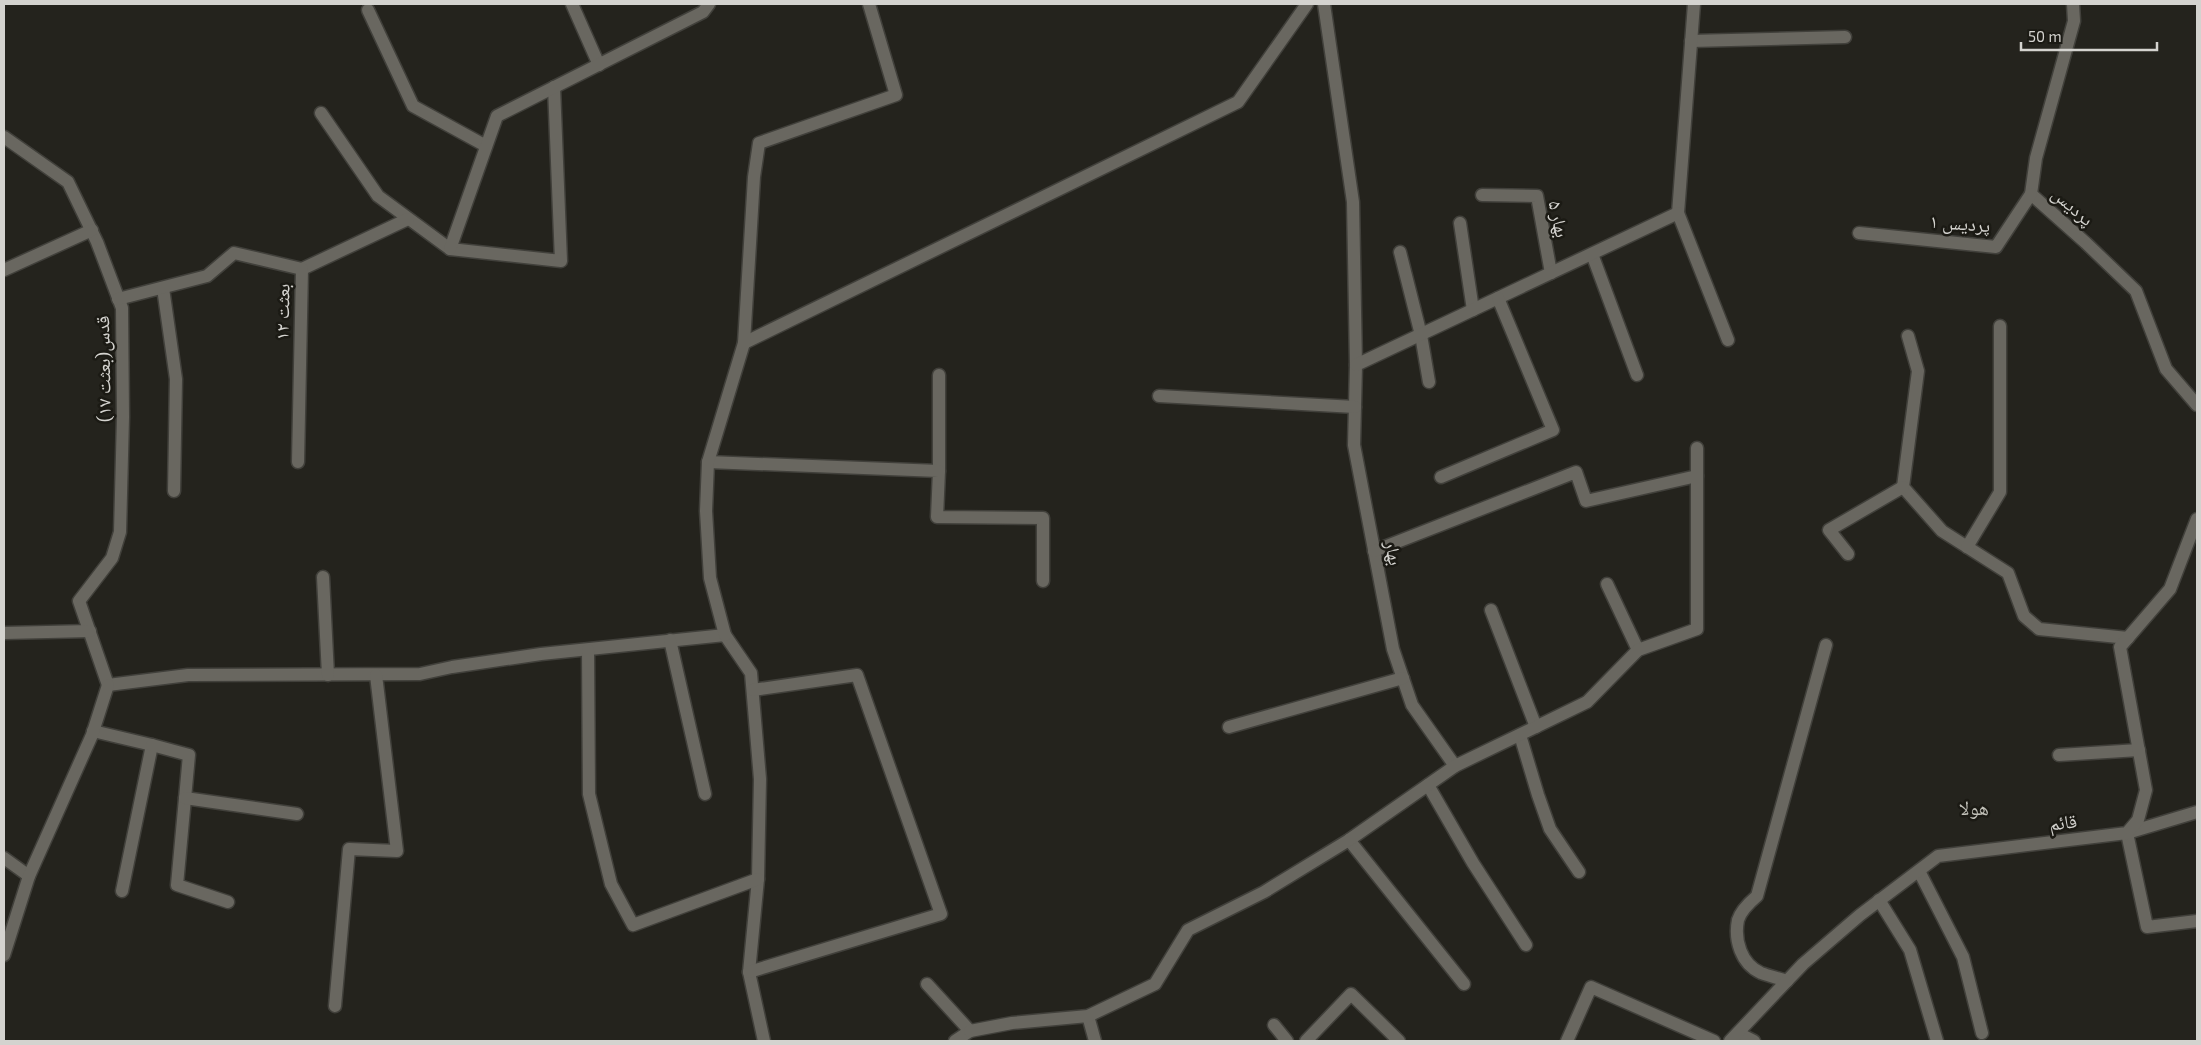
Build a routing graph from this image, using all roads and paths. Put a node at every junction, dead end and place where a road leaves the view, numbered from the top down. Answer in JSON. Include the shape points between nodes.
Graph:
{"nodes":[{"id":1,"x":572,"y":4,"type":"edge"},
{"id":2,"x":709,"y":4,"type":"edge"},
{"id":3,"x":869,"y":4,"type":"edge"},
{"id":4,"x":1307,"y":4,"type":"edge"},
{"id":5,"x":1324,"y":4,"type":"edge"},
{"id":6,"x":1694,"y":4,"type":"edge"},
{"id":7,"x":2073,"y":4,"type":"edge"},
{"id":8,"x":368,"y":10,"type":"dead end"},
{"id":9,"x":1845,"y":37,"type":"dead end"},
{"id":10,"x":1691,"y":41,"type":"junction"},
{"id":11,"x":599,"y":64,"type":"junction"},
{"id":12,"x":554,"y":87,"type":"junction"},
{"id":13,"x":321,"y":113,"type":"dead end"},
{"id":14,"x":4,"y":137,"type":"edge"},
{"id":15,"x":486,"y":146,"type":"junction"},
{"id":16,"x":1482,"y":194,"type":"dead end"},
{"id":17,"x":2031,"y":194,"type":"junction"},
{"id":18,"x":1678,"y":213,"type":"junction"},
{"id":19,"x":408,"y":219,"type":"junction"},
{"id":20,"x":1460,"y":222,"type":"dead end"},
{"id":21,"x":92,"y":230,"type":"junction"},
{"id":22,"x":1859,"y":232,"type":"dead end"},
{"id":23,"x":450,"y":249,"type":"junction"},
{"id":24,"x":1400,"y":252,"type":"dead end"},
{"id":25,"x":1592,"y":254,"type":"junction"},
{"id":26,"x":4,"y":270,"type":"edge"},
{"id":27,"x":302,"y":270,"type":"junction"},
{"id":28,"x":1551,"y":273,"type":"junction"},
{"id":29,"x":163,"y":288,"type":"junction"},
{"id":30,"x":1498,"y":298,"type":"junction"},
{"id":31,"x":118,"y":299,"type":"junction"},
{"id":32,"x":1473,"y":310,"type":"junction"},
{"id":33,"x":2000,"y":326,"type":"dead end"},
{"id":34,"x":1420,"y":335,"type":"junction"},
{"id":35,"x":1908,"y":336,"type":"dead end"},
{"id":36,"x":1728,"y":340,"type":"dead end"},
{"id":37,"x":744,"y":343,"type":"junction"},
{"id":38,"x":1356,"y":365,"type":"junction"},
{"id":39,"x":939,"y":375,"type":"dead end"},
{"id":40,"x":1637,"y":375,"type":"dead end"},
{"id":41,"x":1429,"y":382,"type":"dead end"},
{"id":42,"x":1159,"y":396,"type":"dead end"},
{"id":43,"x":2197,"y":405,"type":"edge"},
{"id":44,"x":1355,"y":407,"type":"junction"},
{"id":45,"x":1697,"y":448,"type":"dead end"},
{"id":46,"x":298,"y":462,"type":"dead end"},
{"id":47,"x":708,"y":462,"type":"junction"},
{"id":48,"x":939,"y":471,"type":"junction"},
{"id":49,"x":1697,"y":476,"type":"junction"},
{"id":50,"x":1442,"y":477,"type":"dead end"},
{"id":51,"x":1903,"y":487,"type":"junction"},
{"id":52,"x":174,"y":491,"type":"dead end"},
{"id":53,"x":2197,"y":518,"type":"edge"},
{"id":54,"x":1967,"y":547,"type":"junction"},
{"id":55,"x":1374,"y":551,"type":"junction"},
{"id":56,"x":1848,"y":554,"type":"dead end"},
{"id":57,"x":323,"y":577,"type":"dead end"},
{"id":58,"x":1043,"y":581,"type":"dead end"},
{"id":59,"x":1606,"y":584,"type":"dead end"},
{"id":60,"x":1491,"y":610,"type":"dead end"},
{"id":61,"x":90,"y":631,"type":"junction"},
{"id":62,"x":4,"y":633,"type":"edge"},
{"id":63,"x":725,"y":635,"type":"junction"},
{"id":64,"x":2128,"y":638,"type":"junction"},
{"id":65,"x":670,"y":640,"type":"junction"},
{"id":66,"x":1826,"y":645,"type":"dead end"},
{"id":67,"x":588,"y":650,"type":"junction"},
{"id":68,"x":1638,"y":650,"type":"junction"},
{"id":69,"x":328,"y":675,"type":"junction"},
{"id":70,"x":376,"y":675,"type":"junction"},
{"id":71,"x":1403,"y":678,"type":"junction"},
{"id":72,"x":108,"y":685,"type":"junction"},
{"id":73,"x":753,"y":690,"type":"junction"},
{"id":74,"x":1229,"y":727,"type":"dead end"},
{"id":75,"x":1536,"y":727,"type":"junction"},
{"id":76,"x":93,"y":731,"type":"junction"},
{"id":77,"x":1520,"y":735,"type":"junction"},
{"id":78,"x":152,"y":746,"type":"junction"},
{"id":79,"x":2139,"y":750,"type":"junction"},
{"id":80,"x":2059,"y":755,"type":"dead end"},
{"id":81,"x":1455,"y":766,"type":"junction"},
{"id":82,"x":1428,"y":786,"type":"junction"},
{"id":83,"x":705,"y":794,"type":"dead end"},
{"id":84,"x":185,"y":798,"type":"junction"},
{"id":85,"x":2197,"y":812,"type":"edge"},
{"id":86,"x":297,"y":814,"type":"dead end"},
{"id":87,"x":2127,"y":833,"type":"junction"},
{"id":88,"x":1349,"y":840,"type":"junction"},
{"id":89,"x":4,"y":858,"type":"edge"},
{"id":90,"x":1919,"y":870,"type":"junction"},
{"id":91,"x":1579,"y":872,"type":"dead end"},
{"id":92,"x":29,"y":876,"type":"junction"},
{"id":93,"x":758,"y":879,"type":"junction"},
{"id":94,"x":122,"y":892,"type":"dead end"},
{"id":95,"x":1879,"y":900,"type":"junction"},
{"id":96,"x":228,"y":902,"type":"dead end"},
{"id":97,"x":2197,"y":921,"type":"edge"},
{"id":98,"x":1526,"y":945,"type":"dead end"},
{"id":99,"x":4,"y":955,"type":"edge"},
{"id":100,"x":749,"y":972,"type":"junction"},
{"id":101,"x":1787,"y":981,"type":"junction"},
{"id":102,"x":928,"y":984,"type":"dead end"},
{"id":103,"x":1464,"y":984,"type":"dead end"},
{"id":104,"x":335,"y":1006,"type":"dead end"},
{"id":105,"x":1088,"y":1016,"type":"junction"},
{"id":106,"x":1274,"y":1025,"type":"dead end"},
{"id":107,"x":970,"y":1031,"type":"junction"},
{"id":108,"x":1982,"y":1033,"type":"dead end"},
{"id":109,"x":1734,"y":1037,"type":"edge"},
{"id":110,"x":764,"y":1041,"type":"edge"},
{"id":111,"x":955,"y":1041,"type":"edge"},
{"id":112,"x":1095,"y":1041,"type":"edge"},
{"id":113,"x":1287,"y":1041,"type":"edge"},
{"id":114,"x":1306,"y":1041,"type":"edge"},
{"id":115,"x":1400,"y":1041,"type":"edge"},
{"id":116,"x":1567,"y":1041,"type":"edge"},
{"id":117,"x":1714,"y":1041,"type":"edge"},
{"id":118,"x":1754,"y":1041,"type":"edge"},
{"id":119,"x":1936,"y":1041,"type":"edge"}],
"edges":[{"from":1,"to":11,"type":"street"},
{"from":2,"to":11,"type":"street","via":[[703,12]]},
{"from":3,"to":37,"type":"street","via":[[896,95],[759,143]]},
{"from":4,"to":37,"type":"street","via":[[1238,102]]},
{"from":5,"to":38,"type":"street","name":"بهار","via":[[1353,202]]},
{"from":6,"to":10,"type":"street"},
{"from":7,"to":17,"type":"street","name":"پرديس","via":[[2074,20],[2036,158]]},
{"from":8,"to":15,"type":"street","via":[[413,106]]},
{"from":9,"to":10,"type":"street"},
{"from":10,"to":18,"type":"street"},
{"from":11,"to":12,"type":"street"},
{"from":12,"to":15,"type":"street","via":[[497,116]]},
{"from":12,"to":23,"type":"street","via":[[561,261]]},
{"from":13,"to":19,"type":"street","via":[[378,196]]},
{"from":14,"to":21,"type":"street","name":"قدس(بعثت ۱۷)","via":[[68,182]]},
{"from":15,"to":23,"type":"street"},
{"from":16,"to":28,"type":"street","name":"بهار ۵","via":[[1537,196]]},
{"from":17,"to":22,"type":"street","name":"پرديس ۱","via":[[1996,247]]},
{"from":17,"to":43,"type":"street","name":"پرديس","via":[[2136,291],[2166,368]]},
{"from":18,"to":25,"type":"street"},
{"from":18,"to":36,"type":"street"},
{"from":19,"to":23,"type":"street"},
{"from":19,"to":27,"type":"street"},
{"from":20,"to":32,"type":"street"},
{"from":21,"to":26,"type":"street"},
{"from":21,"to":31,"type":"street","name":"قدس(بعثت ۱۷)"},
{"from":24,"to":34,"type":"street"},
{"from":25,"to":28,"type":"street"},
{"from":25,"to":40,"type":"street"},
{"from":27,"to":29,"type":"street","name":"بعثت ۱۲","via":[[234,253],[207,276]]},
{"from":27,"to":46,"type":"street","name":"بعثت ۱۲"},
{"from":28,"to":30,"type":"street"},
{"from":29,"to":31,"type":"street","name":"بعثت ۱۲"},
{"from":29,"to":52,"type":"street","via":[[176,379]]},
{"from":30,"to":32,"type":"street"},
{"from":30,"to":50,"type":"street","via":[[1553,430]]},
{"from":31,"to":61,"type":"street","name":"قدس(بعثت ۱۷)","via":[[122,308],[123,417],[120,532],[112,558],[79,601]]},
{"from":32,"to":34,"type":"street"},
{"from":33,"to":54,"type":"street","via":[[2000,492]]},
{"from":34,"to":38,"type":"street"},
{"from":34,"to":41,"type":"street"},
{"from":35,"to":51,"type":"street","via":[[1918,371]]},
{"from":37,"to":47,"type":"street"},
{"from":38,"to":44,"type":"street","name":"بهار"},
{"from":39,"to":48,"type":"street"},
{"from":42,"to":44,"type":"street"},
{"from":44,"to":55,"type":"street","name":"بهار","via":[[1354,445]]},
{"from":45,"to":49,"type":"street"},
{"from":47,"to":48,"type":"street"},
{"from":47,"to":63,"type":"street","via":[[706,511],[710,578]]},
{"from":48,"to":58,"type":"street","via":[[937,517],[1043,518]]},
{"from":49,"to":55,"type":"street","via":[[1586,501],[1576,472]]},
{"from":49,"to":68,"type":"street","via":[[1697,629]]},
{"from":51,"to":54,"type":"street","via":[[1942,531]]},
{"from":51,"to":56,"type":"street","via":[[1829,530]]},
{"from":53,"to":64,"type":"street","via":[[2170,589]]},
{"from":54,"to":64,"type":"street","via":[[2008,573],[2024,616],[2039,629]]},
{"from":55,"to":71,"type":"street","name":"بهار","via":[[1393,649]]},
{"from":57,"to":69,"type":"street"},
{"from":59,"to":68,"type":"street"},
{"from":60,"to":75,"type":"street"},
{"from":61,"to":62,"type":"street"},
{"from":61,"to":72,"type":"street"},
{"from":63,"to":65,"type":"street"},
{"from":63,"to":73,"type":"street","via":[[751,673]]},
{"from":64,"to":79,"type":"street","via":[[2120,647]]},
{"from":65,"to":67,"type":"street"},
{"from":65,"to":83,"type":"street"},
{"from":66,"to":101,"type":"street","via":[[1757,896],[1738,919],[1738,945],[1746,960],[1760,972]]},
{"from":67,"to":70,"type":"street","via":[[531,655],[420,674]]},
{"from":67,"to":93,"type":"street","via":[[590,794],[610,884],[633,925]]},
{"from":68,"to":75,"type":"street","via":[[1587,702]]},
{"from":69,"to":70,"type":"street"},
{"from":69,"to":72,"type":"street","via":[[188,676]]},
{"from":70,"to":104,"type":"street","via":[[397,851],[349,849]]},
{"from":71,"to":74,"type":"street"},
{"from":71,"to":81,"type":"street","name":"بهار","via":[[1412,706]]},
{"from":72,"to":76,"type":"street"},
{"from":73,"to":93,"type":"street","via":[[760,779]]},
{"from":73,"to":100,"type":"street","via":[[857,675],[941,914]]},
{"from":75,"to":77,"type":"street"},
{"from":76,"to":78,"type":"street"},
{"from":76,"to":92,"type":"street"},
{"from":77,"to":81,"type":"street"},
{"from":77,"to":91,"type":"street","via":[[1550,828]]},
{"from":78,"to":84,"type":"street","via":[[189,755]]},
{"from":78,"to":94,"type":"street"},
{"from":79,"to":80,"type":"street"},
{"from":79,"to":87,"type":"street","via":[[2146,790],[2138,820]]},
{"from":81,"to":82,"type":"street"},
{"from":82,"to":88,"type":"street"},
{"from":82,"to":98,"type":"street"},
{"from":84,"to":86,"type":"street"},
{"from":84,"to":96,"type":"street","via":[[177,885]]},
{"from":85,"to":87,"type":"street","name":"قائم"},
{"from":87,"to":90,"type":"street","name":"قائم","via":[[1938,856]]},
{"from":87,"to":97,"type":"street","via":[[2147,927]]},
{"from":88,"to":103,"type":"street"},
{"from":88,"to":105,"type":"street","via":[[1264,892],[1188,930],[1155,984]]},
{"from":89,"to":92,"type":"street"},
{"from":90,"to":95,"type":"street","name":"قائم"},
{"from":90,"to":108,"type":"street","via":[[1963,957]]},
{"from":92,"to":99,"type":"street"},
{"from":93,"to":100,"type":"street"},
{"from":95,"to":101,"type":"street","name":"قائم"},
{"from":95,"to":119,"type":"street","via":[[1910,950]]},
{"from":100,"to":110,"type":"street"},
{"from":101,"to":109,"type":"street","name":"قائم"},
{"from":102,"to":107,"type":"street"},
{"from":105,"to":107,"type":"street","via":[[1012,1023]]},
{"from":105,"to":112,"type":"street"},
{"from":106,"to":113,"type":"street"},
{"from":107,"to":111,"type":"street"},
{"from":109,"to":118,"type":"street"},
{"from":114,"to":115,"type":"street","via":[[1351,994]]},
{"from":116,"to":117,"type":"street","via":[[1591,987]]}]}
